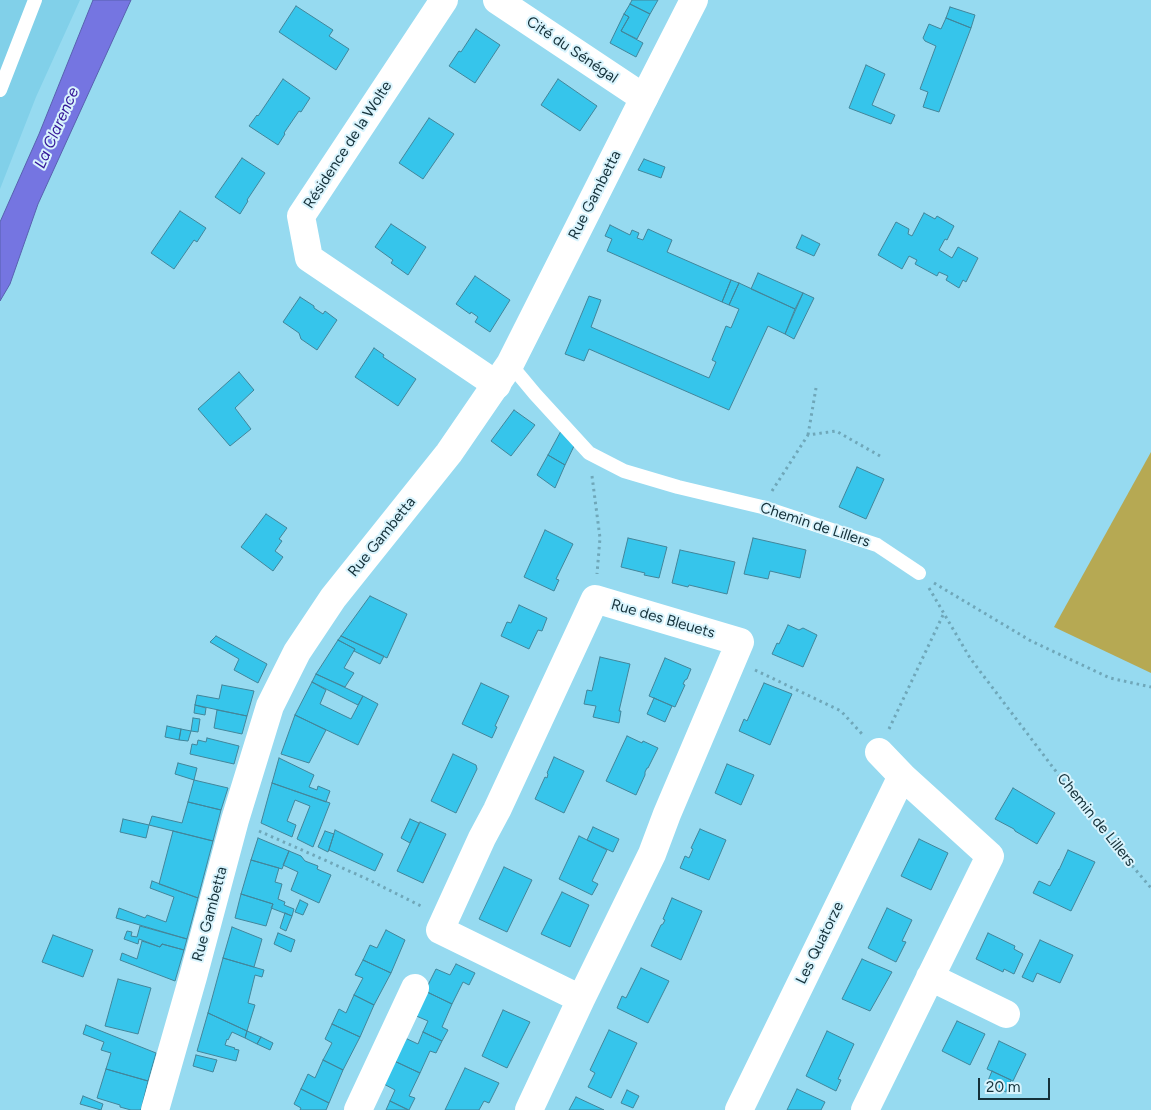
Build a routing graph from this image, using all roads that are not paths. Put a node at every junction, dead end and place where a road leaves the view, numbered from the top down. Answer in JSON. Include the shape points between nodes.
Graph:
{"nodes":[{"id":1,"x":35,"y":0,"type":"edge"},
{"id":2,"x":444,"y":0,"type":"edge"},
{"id":3,"x":694,"y":0,"type":"edge"},
{"id":4,"x":500,"y":1,"type":"edge"},
{"id":5,"x":0,"y":90,"type":"edge"},
{"id":6,"x":644,"y":98,"type":"junction"},
{"id":7,"x":504,"y":374,"type":"junction"},
{"id":8,"x":919,"y":573,"type":"road end"},
{"id":9,"x":879,"y":752,"type":"road end"},
{"id":10,"x":902,"y":776,"type":"junction"},
{"id":11,"x":930,"y":977,"type":"junction"},
{"id":12,"x":415,"y":988,"type":"dead end"},
{"id":13,"x":581,"y":999,"type":"junction"},
{"id":14,"x":1006,"y":1014,"type":"dead end"},
{"id":15,"x":155,"y":1110,"type":"edge"},
{"id":16,"x":358,"y":1110,"type":"edge"},
{"id":17,"x":529,"y":1110,"type":"edge"},
{"id":18,"x":739,"y":1110,"type":"edge"},
{"id":19,"x":865,"y":1110,"type":"edge"}],
"edges":[{"from":1,"to":5,"type":"lane"},
{"from":2,"to":7,"type":"street","name":"Résidence de la Wolte","via":[[301,216],[309,258]]},
{"from":3,"to":6,"type":"street","name":"Rue Gambetta"},
{"from":4,"to":6,"type":"street","name":"Cité du Sénégal"},
{"from":6,"to":7,"type":"street","name":"Rue Gambetta"},
{"from":7,"to":8,"type":"lane","name":"Chemin de Lillers","via":[[535,394],[590,453],[624,471],[762,508],[877,545]]},
{"from":7,"to":15,"type":"street","name":"Rue Gambetta","via":[[449,453],[333,598],[297,652],[270,706]]},
{"from":9,"to":10,"type":"street"},
{"from":10,"to":11,"type":"street","via":[[990,856]]},
{"from":10,"to":18,"type":"street","name":"Les Quatorze"},
{"from":11,"to":14,"type":"street"},
{"from":11,"to":19,"type":"street"},
{"from":12,"to":16,"type":"street"},
{"from":13,"to":13,"type":"street","name":"Rue des Bleuets","via":[[652,854],[740,642],[596,599],[440,930]]},
{"from":13,"to":17,"type":"street","name":"Rue des Bleuets"}]}
